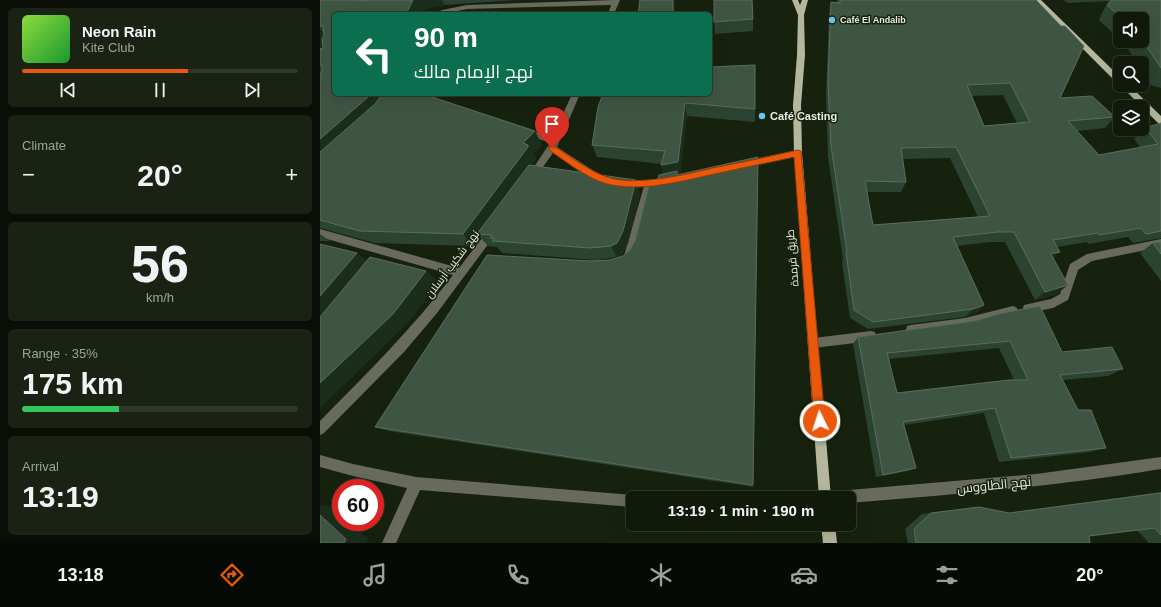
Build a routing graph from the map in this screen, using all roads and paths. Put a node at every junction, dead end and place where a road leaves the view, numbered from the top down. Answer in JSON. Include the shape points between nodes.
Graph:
{"nodes":[{"id":1,"x":796,"y":0,"type":"edge"},
{"id":2,"x":805,"y":0,"type":"edge"},
{"id":3,"x":1037,"y":0,"type":"edge"},
{"id":4,"x":616,"y":1,"type":"edge"},
{"id":5,"x":561,"y":2,"type":"edge"},
{"id":6,"x":442,"y":12,"type":"edge"},
{"id":7,"x":612,"y":12,"type":"edge"},
{"id":8,"x":801,"y":15,"type":"junction"},
{"id":9,"x":1113,"y":74,"type":"edge"},
{"id":10,"x":1131,"y":92,"type":"edge"},
{"id":11,"x":575,"y":96,"type":"edge"},
{"id":12,"x":1161,"y":121,"type":"edge"},
{"id":13,"x":520,"y":130,"type":"edge"},
{"id":14,"x":553,"y":145,"type":"junction"},
{"id":15,"x":798,"y":153,"type":"junction"},
{"id":16,"x":738,"y":166,"type":"edge"},
{"id":17,"x":679,"y":178,"type":"edge"},
{"id":18,"x":649,"y":183,"type":"junction"},
{"id":19,"x":524,"y":187,"type":"edge"},
{"id":20,"x":497,"y":225,"type":"edge"},
{"id":21,"x":320,"y":233,"type":"edge"},
{"id":22,"x":1161,"y":243,"type":"edge"},
{"id":23,"x":390,"y":252,"type":"junction"},
{"id":24,"x":619,"y":262,"type":"edge"},
{"id":25,"x":380,"y":264,"type":"edge"},
{"id":26,"x":461,"y":273,"type":"junction"},
{"id":27,"x":901,"y":332,"type":"edge"},
{"id":28,"x":880,"y":335,"type":"edge"},
{"id":29,"x":814,"y":343,"type":"junction"},
{"id":30,"x":320,"y":429,"type":"edge"},
{"id":31,"x":320,"y":461,"type":"edge"},
{"id":32,"x":1161,"y":463,"type":"edge"},
{"id":33,"x":416,"y":483,"type":"junction"},
{"id":34,"x":825,"y":491,"type":"edge"},
{"id":35,"x":856,"y":496,"type":"edge"},
{"id":36,"x":626,"y":500,"type":"edge"},
{"id":37,"x":829,"y":531,"type":"edge"},
{"id":38,"x":389,"y":543,"type":"edge"},
{"id":39,"x":830,"y":543,"type":"edge"}],
"edges":[{"from":1,"to":8,"type":"main road","name":"طريق قرمدة"},
{"from":2,"to":8,"type":"main road","name":"طريق قرمدة"},
{"from":3,"to":9,"type":"main road"},
{"from":4,"to":5,"type":"street"},
{"from":4,"to":7,"type":"street"},
{"from":5,"to":6,"type":"street","via":[[467,7]]},
{"from":8,"to":15,"type":"main road","name":"طريق قرمدة","via":[[797,105]]},
{"from":10,"to":12,"type":"main road"},
{"from":11,"to":14,"type":"street"},
{"from":13,"to":14,"type":"street"},
{"from":14,"to":18,"type":"street","via":[[594,175],[608,181]]},
{"from":14,"to":19,"type":"street"},
{"from":15,"to":16,"type":"street"},
{"from":15,"to":29,"type":"main road","name":"طريق قرمدة"},
{"from":17,"to":18,"type":"street"},
{"from":18,"to":24,"type":"street","via":[[633,245],[628,256]]},
{"from":20,"to":26,"type":"street","name":"نهج شكيب أرسلان","via":[[477,257]]},
{"from":21,"to":23,"type":"street"},
{"from":22,"to":27,"type":"street","via":[[1090,257],[1074,267],[1064,297],[1053,303],[965,323]]},
{"from":23,"to":25,"type":"street"},
{"from":23,"to":26,"type":"street"},
{"from":26,"to":30,"type":"street","name":"نهج شكيب أرسلان","via":[[400,348]]},
{"from":28,"to":29,"type":"street"},
{"from":29,"to":34,"type":"main road","name":"طريق قرمدة"},
{"from":31,"to":33,"type":"street"},
{"from":32,"to":35,"type":"street","name":"نهج الطاووس","via":[[1047,479]]},
{"from":33,"to":36,"type":"street"},
{"from":33,"to":38,"type":"street"},
{"from":37,"to":39,"type":"main road"}]}
